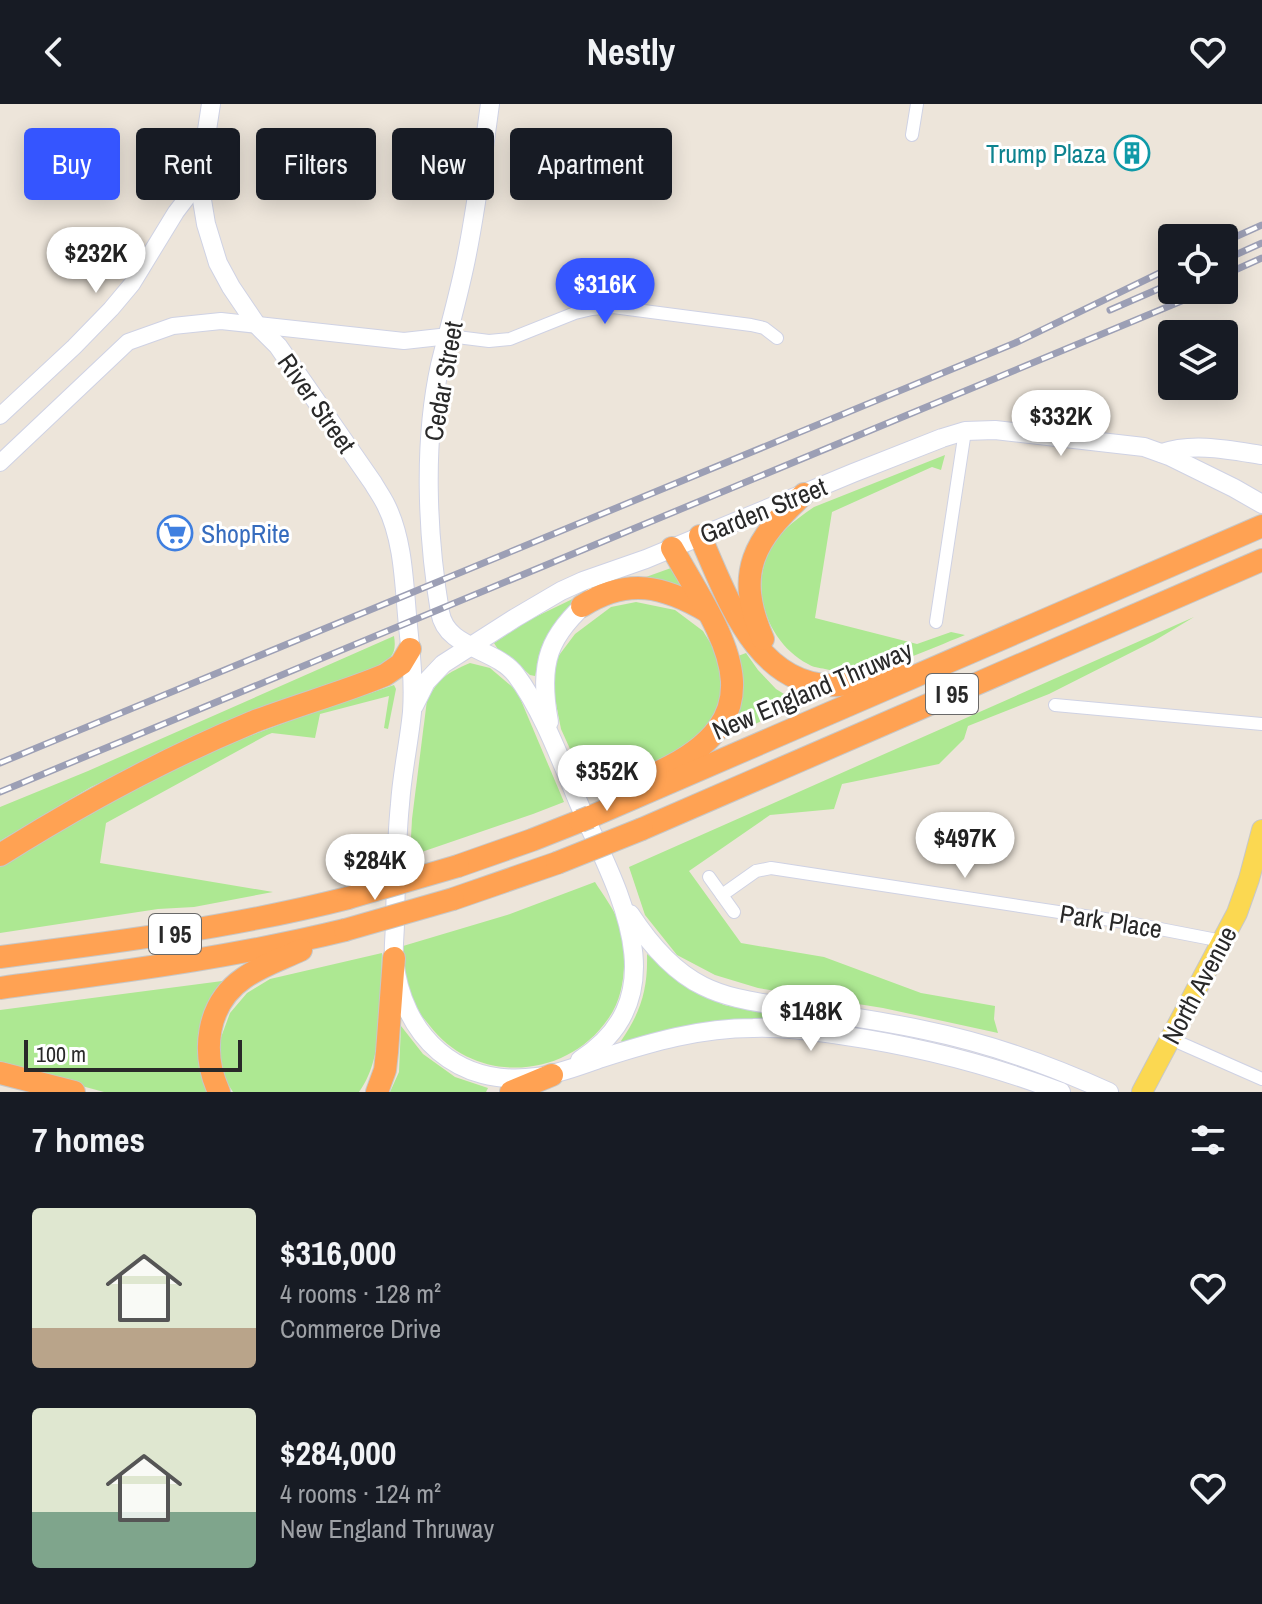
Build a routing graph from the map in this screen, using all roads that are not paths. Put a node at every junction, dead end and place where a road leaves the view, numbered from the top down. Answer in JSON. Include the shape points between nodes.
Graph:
{"nodes":[{"id":1,"x":211,"y":104,"type":"edge"},
{"id":2,"x":490,"y":104,"type":"edge"},
{"id":3,"x":917,"y":104,"type":"edge"},
{"id":4,"x":207,"y":128,"type":"edge"},
{"id":5,"x":912,"y":135,"type":"dead end"},
{"id":6,"x":185,"y":200,"type":"edge"},
{"id":7,"x":202,"y":200,"type":"edge"},
{"id":8,"x":256,"y":324,"type":"junction"},
{"id":9,"x":449,"y":336,"type":"junction"},
{"id":10,"x":777,"y":338,"type":"dead end"},
{"id":11,"x":0,"y":416,"type":"edge"},
{"id":12,"x":965,"y":431,"type":"junction"},
{"id":13,"x":1161,"y":453,"type":"junction"},
{"id":14,"x":1262,"y":455,"type":"edge"},
{"id":15,"x":0,"y":463,"type":"edge"},
{"id":16,"x":804,"y":494,"type":"junction"},
{"id":17,"x":1262,"y":504,"type":"edge"},
{"id":18,"x":1262,"y":526,"type":"edge"},
{"id":19,"x":700,"y":536,"type":"junction"},
{"id":20,"x":672,"y":548,"type":"junction"},
{"id":21,"x":646,"y":559,"type":"junction"},
{"id":22,"x":1262,"y":560,"type":"edge"},
{"id":23,"x":582,"y":606,"type":"junction"},
{"id":24,"x":710,"y":614,"type":"junction"},
{"id":25,"x":936,"y":622,"type":"dead end"},
{"id":26,"x":993,"y":643,"type":"junction"},
{"id":27,"x":471,"y":645,"type":"junction"},
{"id":28,"x":410,"y":649,"type":"junction"},
{"id":29,"x":780,"y":668,"type":"junction"},
{"id":30,"x":1055,"y":705,"type":"dead end"},
{"id":31,"x":412,"y":713,"type":"junction"},
{"id":32,"x":1262,"y":724,"type":"edge"},
{"id":33,"x":552,"y":740,"type":"junction"},
{"id":34,"x":627,"y":793,"type":"junction"},
{"id":35,"x":1262,"y":830,"type":"edge"},
{"id":36,"x":0,"y":855,"type":"edge"},
{"id":37,"x":709,"y":877,"type":"dead end"},
{"id":38,"x":722,"y":895,"type":"junction"},
{"id":39,"x":623,"y":903,"type":"junction"},
{"id":40,"x":734,"y":912,"type":"dead end"},
{"id":41,"x":345,"y":930,"type":"junction"},
{"id":42,"x":1222,"y":941,"type":"junction"},
{"id":43,"x":0,"y":957,"type":"edge"},
{"id":44,"x":394,"y":958,"type":"junction"},
{"id":45,"x":0,"y":988,"type":"edge"},
{"id":46,"x":1171,"y":1039,"type":"junction"},
{"id":47,"x":0,"y":1073,"type":"edge"},
{"id":48,"x":556,"y":1073,"type":"junction"},
{"id":49,"x":1262,"y":1079,"type":"edge"},
{"id":50,"x":74,"y":1092,"type":"edge"},
{"id":51,"x":219,"y":1092,"type":"edge"},
{"id":52,"x":377,"y":1092,"type":"edge"},
{"id":53,"x":511,"y":1092,"type":"edge"},
{"id":54,"x":1061,"y":1092,"type":"edge"},
{"id":55,"x":1109,"y":1092,"type":"edge"},
{"id":56,"x":1142,"y":1092,"type":"edge"}],
"edges":[{"from":1,"to":4,"type":"main road","name":"River Street"},
{"from":2,"to":9,"type":"main road","name":"Cedar Street"},
{"from":3,"to":5,"type":"street"},
{"from":6,"to":11,"type":"street","via":[[111,309]]},
{"from":7,"to":8,"type":"main road","name":"River Street","via":[[218,263]]},
{"from":8,"to":9,"type":"street","via":[[404,341]]},
{"from":8,"to":15,"type":"street","via":[[193,323],[128,342]]},
{"from":8,"to":28,"type":"main road","name":"River Street","via":[[278,346],[386,505],[397,537]]},
{"from":9,"to":10,"type":"street","via":[[510,339],[575,313],[613,307],[751,325]]},
{"from":9,"to":27,"type":"main road","name":"Cedar Street","via":[[433,424],[431,527],[443,623],[453,636]]},
{"from":12,"to":13,"type":"main road","name":"Garden Street","via":[[1110,442]]},
{"from":12,"to":16,"type":"main road","name":"Garden Street"},
{"from":12,"to":25,"type":"street"},
{"from":13,"to":14,"type":"main road","name":"Garden Street","via":[[1187,448]]},
{"from":13,"to":17,"type":"main road","name":"Garden Street"},
{"from":16,"to":19,"type":"main road","name":"Garden Street"},
{"from":16,"to":29,"type":"highway","via":[[764,537],[750,575],[753,613]]},
{"from":18,"to":26,"type":"highway","name":"New England Thruway","number":"I 95"},
{"from":19,"to":20,"type":"main road","name":"Garden Street"},
{"from":19,"to":29,"type":"highway","via":[[746,632]]},
{"from":20,"to":21,"type":"main road","name":"Garden Street"},
{"from":20,"to":24,"type":"highway"},
{"from":21,"to":23,"type":"main road"},
{"from":21,"to":27,"type":"main road","name":"Garden Street","via":[[583,581]]},
{"from":22,"to":41,"type":"highway","number":"I 95","bridge":true,"via":[[642,829],[453,899]]},
{"from":23,"to":24,"type":"highway","via":[[611,592],[644,587],[672,593]]},
{"from":23,"to":33,"type":"main road","via":[[558,634],[545,667]]},
{"from":24,"to":34,"type":"highway","via":[[730,662],[731,695],[722,722],[704,745]]},
{"from":26,"to":29,"type":"highway","via":[[837,685],[803,681]]},
{"from":26,"to":34,"type":"highway","name":"New England Thruway","number":"I 95"},
{"from":27,"to":31,"type":"main road","name":"Garden Street","via":[[431,675]]},
{"from":27,"to":33,"type":"main road","name":"Cedar Street","via":[[517,676]]},
{"from":28,"to":31,"type":"main road","name":"River Street"},
{"from":28,"to":36,"type":"highway","via":[[385,675],[175,757]]},
{"from":30,"to":32,"type":"street"},
{"from":31,"to":44,"type":"main road","via":[[399,808]]},
{"from":33,"to":39,"type":"main road"},
{"from":34,"to":43,"type":"highway","name":"New England Thruway","number":"I 95","bridge":true,"via":[[590,817],[542,837],[348,898],[171,934]]},
{"from":35,"to":42,"type":"main road","name":"North Avenue","via":[[1237,913]]},
{"from":37,"to":38,"type":"street"},
{"from":38,"to":40,"type":"street"},
{"from":38,"to":42,"type":"street","name":"Park Place","via":[[756,871],[771,868]]},
{"from":39,"to":48,"type":"main road","via":[[635,958],[629,998],[600,1045]]},
{"from":39,"to":55,"type":"main road","via":[[667,960],[715,992],[954,1036],[1002,1049]]},
{"from":41,"to":45,"type":"highway","number":"I 95","via":[[205,960]]},
{"from":41,"to":51,"type":"highway","via":[[243,978],[227,995],[211,1024],[208,1047]]},
{"from":42,"to":46,"type":"main road","name":"North Avenue"},
{"from":44,"to":48,"type":"main road","via":[[410,1017],[443,1055],[493,1077]]},
{"from":44,"to":52,"type":"highway","via":[[385,1070]]},
{"from":46,"to":49,"type":"street"},
{"from":46,"to":56,"type":"main road","name":"North Avenue"},
{"from":47,"to":50,"type":"highway"},
{"from":48,"to":53,"type":"highway"},
{"from":48,"to":54,"type":"main road","via":[[673,1037],[755,1028],[912,1047]]}]}
